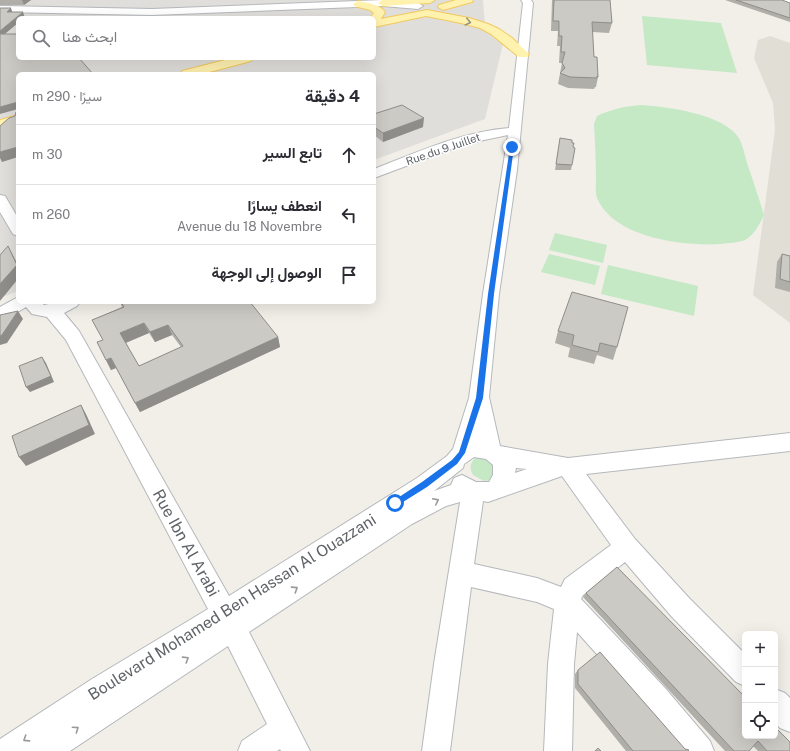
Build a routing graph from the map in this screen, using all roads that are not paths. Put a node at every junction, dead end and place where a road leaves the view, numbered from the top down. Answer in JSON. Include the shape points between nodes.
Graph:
{"nodes":[{"id":1,"x":283,"y":0,"type":"edge"},
{"id":2,"x":455,"y":0,"type":"edge"},
{"id":3,"x":468,"y":0,"type":"edge"},
{"id":4,"x":784,"y":0,"type":"edge"},
{"id":5,"x":529,"y":1,"type":"edge"},
{"id":6,"x":790,"y":2,"type":"edge"},
{"id":7,"x":383,"y":3,"type":"junction"},
{"id":8,"x":358,"y":4,"type":"junction"},
{"id":9,"x":274,"y":7,"type":"junction"},
{"id":10,"x":417,"y":7,"type":"junction"},
{"id":11,"x":433,"y":8,"type":"edge"},
{"id":12,"x":0,"y":9,"type":"edge"},
{"id":13,"x":376,"y":22,"type":"edge"},
{"id":14,"x":523,"y":54,"type":"junction"},
{"id":15,"x":240,"y":60,"type":"edge"},
{"id":16,"x":194,"y":72,"type":"edge"},
{"id":17,"x":16,"y":120,"type":"edge"},
{"id":18,"x":0,"y":124,"type":"edge"},
{"id":19,"x":514,"y":131,"type":"junction"},
{"id":20,"x":376,"y":173,"type":"edge"},
{"id":21,"x":0,"y":199,"type":"edge"},
{"id":22,"x":16,"y":227,"type":"edge"},
{"id":23,"x":69,"y":304,"type":"edge"},
{"id":24,"x":72,"y":304,"type":"edge"},
{"id":25,"x":35,"y":306,"type":"edge"},
{"id":26,"x":0,"y":316,"type":"edge"},
{"id":27,"x":73,"y":336,"type":"junction"},
{"id":28,"x":480,"y":398,"type":"junction"},
{"id":29,"x":780,"y":443,"type":"edge"},
{"id":30,"x":494,"y":454,"type":"junction"},
{"id":31,"x":790,"y":455,"type":"edge"},
{"id":32,"x":458,"y":458,"type":"junction"},
{"id":33,"x":566,"y":467,"type":"junction"},
{"id":34,"x":497,"y":488,"type":"junction"},
{"id":35,"x":471,"y":491,"type":"junction"},
{"id":36,"x":627,"y":547,"type":"junction"},
{"id":37,"x":460,"y":572,"type":"junction"},
{"id":38,"x":567,"y":602,"type":"junction"},
{"id":39,"x":229,"y":621,"type":"junction"},
{"id":40,"x":742,"y":670,"type":"edge"},
{"id":41,"x":778,"y":706,"type":"edge"},
{"id":42,"x":790,"y":718,"type":"edge"},
{"id":43,"x":290,"y":740,"type":"edge"},
{"id":44,"x":8,"y":751,"type":"edge"},
{"id":45,"x":44,"y":751,"type":"edge"},
{"id":46,"x":252,"y":751,"type":"edge"},
{"id":47,"x":436,"y":751,"type":"edge"},
{"id":48,"x":558,"y":751,"type":"edge"},
{"id":49,"x":700,"y":751,"type":"edge"}],
"edges":[{"from":1,"to":9,"type":"street"},
{"from":2,"to":11,"type":"main road"},
{"from":3,"to":11,"type":"main road"},
{"from":4,"to":6,"type":"street"},
{"from":5,"to":14,"type":"street"},
{"from":7,"to":8,"type":"street"},
{"from":7,"to":10,"type":"street"},
{"from":7,"to":11,"type":"main road"},
{"from":8,"to":9,"type":"street"},
{"from":8,"to":13,"type":"main road","via":[[378,10],[380,13]]},
{"from":9,"to":12,"type":"street","via":[[129,12]]},
{"from":10,"to":11,"type":"main road","via":[[426,4]]},
{"from":10,"to":13,"type":"main road"},
{"from":11,"to":13,"type":"main road"},
{"from":11,"to":14,"type":"main road","one_way":true,"via":[[498,33]]},
{"from":14,"to":19,"type":"street"},
{"from":15,"to":16,"type":"main road"},
{"from":17,"to":18,"type":"main road"},
{"from":19,"to":20,"type":"street","name":"Rue du 9 Juillet","via":[[476,137]]},
{"from":19,"to":28,"type":"street","via":[[491,294]]},
{"from":21,"to":22,"type":"street"},
{"from":23,"to":25,"type":"street","via":[[60,309]]},
{"from":24,"to":27,"type":"street","name":"Rue Ibn Al Arabi"},
{"from":25,"to":26,"type":"street"},
{"from":25,"to":27,"type":"street","name":"Rue Ibn Al Arabi"},
{"from":27,"to":39,"type":"street","name":"Rue Ibn Al Arabi"},
{"from":28,"to":30,"type":"street"},
{"from":28,"to":32,"type":"street"},
{"from":29,"to":31,"type":"street"},
{"from":29,"to":33,"type":"street"},
{"from":30,"to":32,"type":"street","via":[[476,448]]},
{"from":30,"to":33,"type":"street"},
{"from":30,"to":34,"type":"street","via":[[503,462],[505,469],[503,483]]},
{"from":32,"to":35,"type":"street","via":[[454,467],[456,478]]},
{"from":32,"to":39,"type":"street","name":"Boulevard Mohamed Ben Hassan Al Ouazzani","via":[[425,485],[302,565]]},
{"from":33,"to":34,"type":"street"},
{"from":33,"to":36,"type":"street"},
{"from":34,"to":35,"type":"street","via":[[483,493]]},
{"from":35,"to":37,"type":"street"},
{"from":39,"to":35,"type":"street","name":"Boulevard Mohamed Ben Hassan Al Ouazzani","one_way":true,"via":[[404,517],[441,498]]},
{"from":36,"to":38,"type":"street","via":[[574,587]]},
{"from":36,"to":40,"type":"street","via":[[681,608]]},
{"from":37,"to":38,"type":"street","via":[[537,590]]},
{"from":37,"to":47,"type":"street"},
{"from":38,"to":48,"type":"street","via":[[561,664]]},
{"from":38,"to":49,"type":"street"},
{"from":39,"to":43,"type":"street","name":"Rue Ibn Al Arabi"},
{"from":39,"to":44,"type":"street","name":"Boulevard Mohamed Ben Hassan Al Ouazzani","one_way":true},
{"from":45,"to":39,"type":"street","name":"Boulevard Mohamed Ben Hassan Al Ouazzani","one_way":true,"via":[[125,697]]},
{"from":41,"to":42,"type":"street"},
{"from":43,"to":46,"type":"street"}]}
